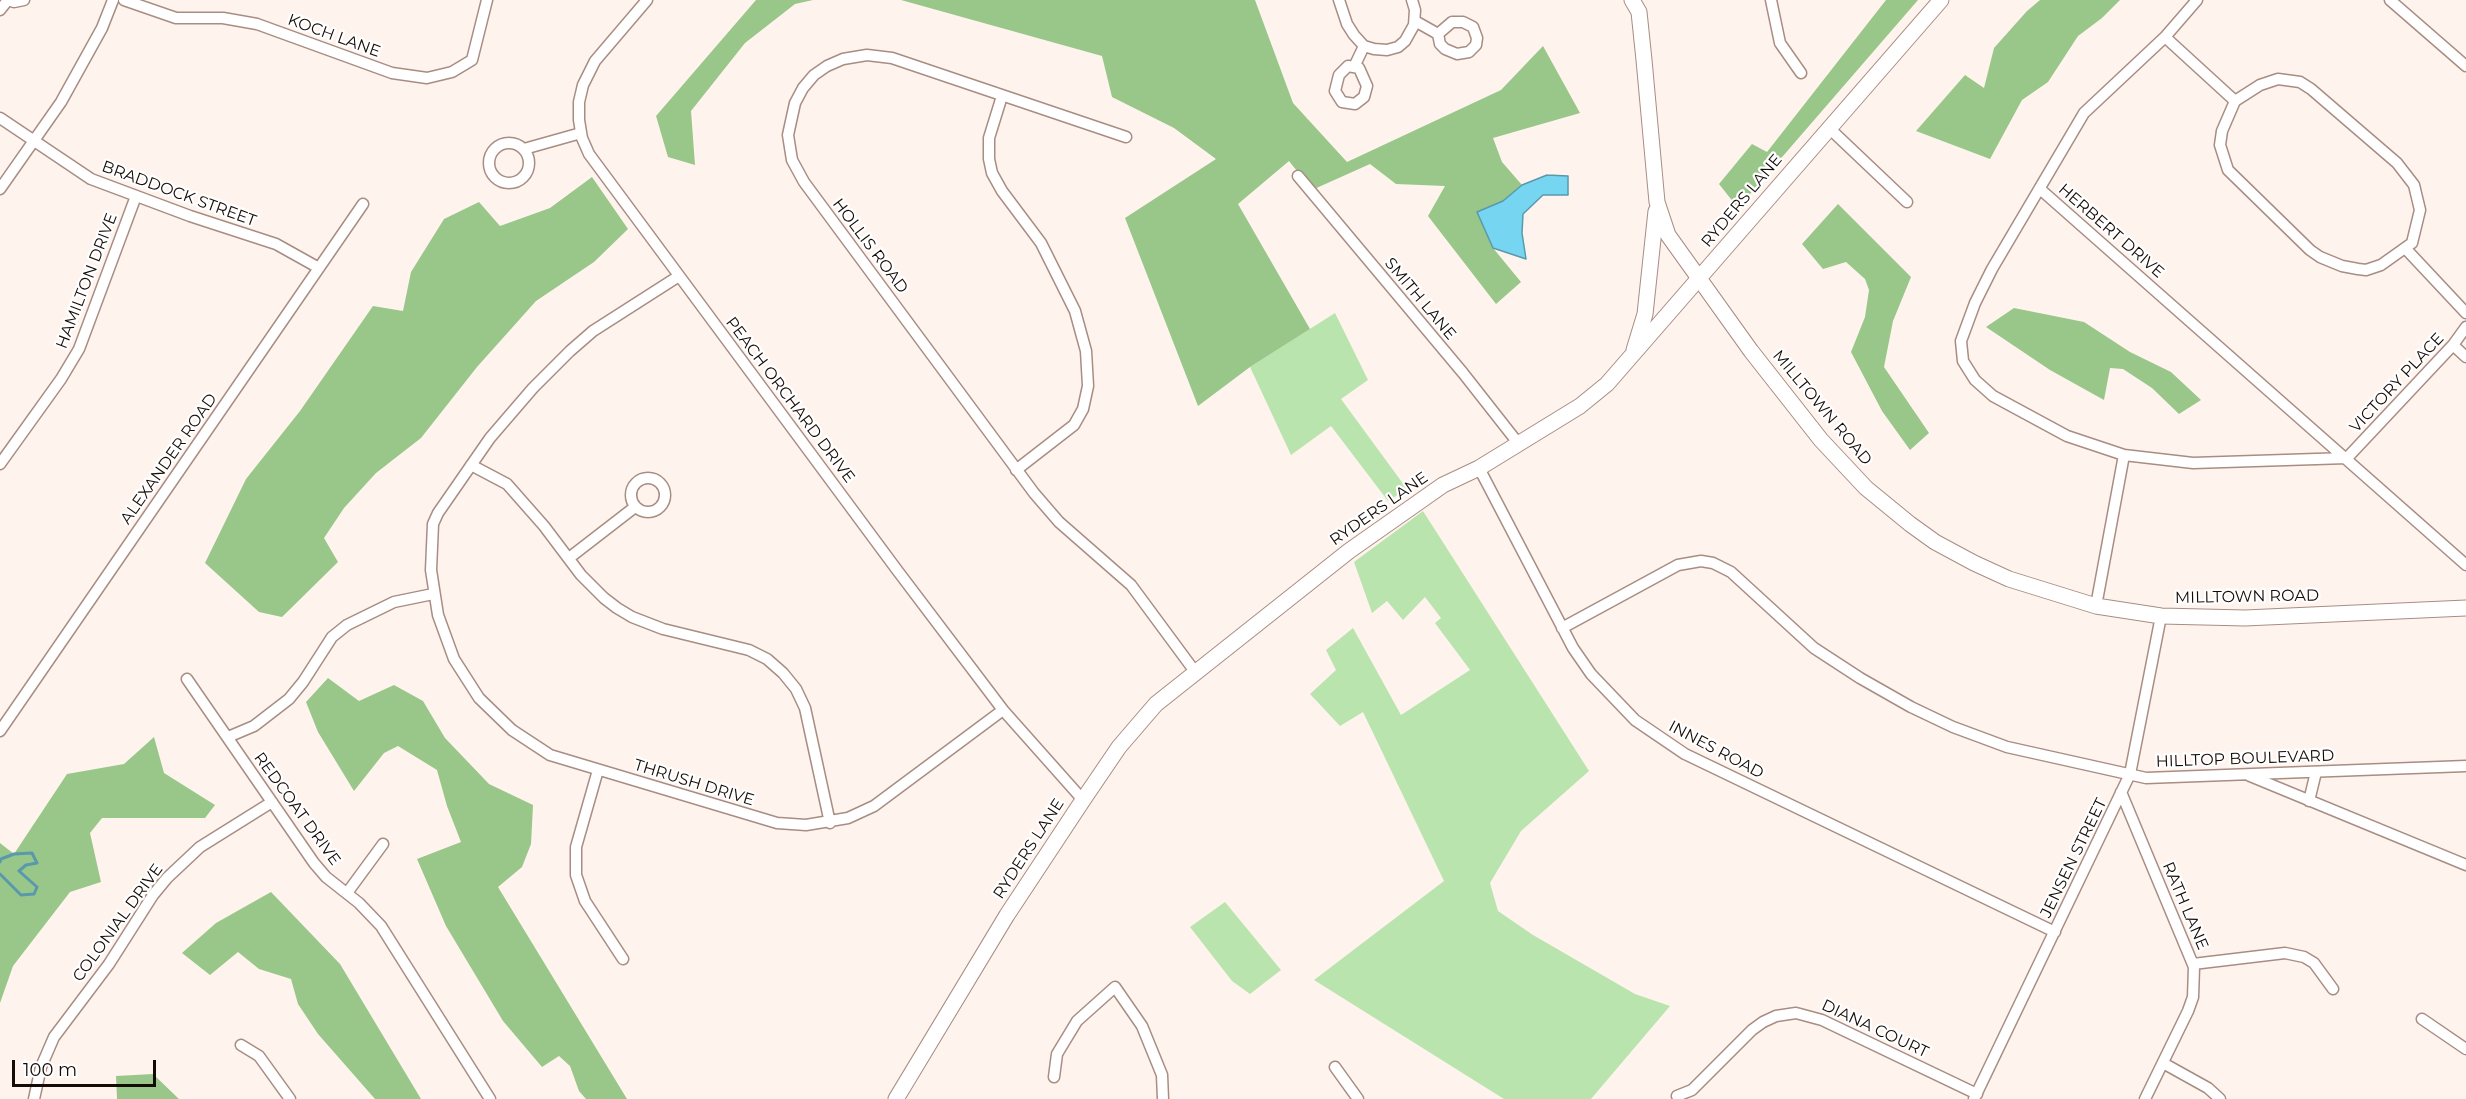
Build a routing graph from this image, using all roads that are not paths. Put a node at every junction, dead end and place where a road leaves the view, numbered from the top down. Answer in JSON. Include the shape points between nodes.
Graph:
{"nodes":[{"id":1,"x":8,"y":0,"type":"edge"},
{"id":2,"x":24,"y":0,"type":"edge"},
{"id":3,"x":113,"y":0,"type":"edge"},
{"id":4,"x":124,"y":0,"type":"edge"},
{"id":5,"x":487,"y":0,"type":"edge"},
{"id":6,"x":647,"y":0,"type":"edge"},
{"id":7,"x":1339,"y":0,"type":"edge"},
{"id":8,"x":1412,"y":0,"type":"edge"},
{"id":9,"x":1632,"y":0,"type":"edge"},
{"id":10,"x":1771,"y":0,"type":"edge"},
{"id":11,"x":1941,"y":0,"type":"edge"},
{"id":12,"x":2197,"y":0,"type":"edge"},
{"id":13,"x":2390,"y":0,"type":"edge"},
{"id":14,"x":0,"y":10,"type":"edge"},
{"id":15,"x":1415,"y":21,"type":"junction"},
{"id":16,"x":1438,"y":34,"type":"dead end"},
{"id":17,"x":2165,"y":37,"type":"junction"},
{"id":18,"x":1364,"y":46,"type":"junction"},
{"id":19,"x":2466,"y":66,"type":"edge"},
{"id":20,"x":1354,"y":67,"type":"dead end"},
{"id":21,"x":1801,"y":73,"type":"dead end"},
{"id":22,"x":1002,"y":96,"type":"junction"},
{"id":23,"x":2235,"y":101,"type":"junction"},
{"id":24,"x":0,"y":118,"type":"edge"},
{"id":25,"x":1828,"y":128,"type":"junction"},
{"id":26,"x":581,"y":133,"type":"junction"},
{"id":27,"x":1126,"y":137,"type":"dead end"},
{"id":28,"x":34,"y":140,"type":"junction"},
{"id":29,"x":524,"y":149,"type":"dead end"},
{"id":30,"x":1298,"y":176,"type":"dead end"},
{"id":31,"x":0,"y":189,"type":"edge"},
{"id":32,"x":2040,"y":189,"type":"junction"},
{"id":33,"x":136,"y":196,"type":"junction"},
{"id":34,"x":1657,"y":202,"type":"junction"},
{"id":35,"x":1907,"y":202,"type":"dead end"},
{"id":36,"x":363,"y":204,"type":"dead end"},
{"id":37,"x":2405,"y":248,"type":"junction"},
{"id":38,"x":319,"y":268,"type":"junction"},
{"id":39,"x":679,"y":276,"type":"junction"},
{"id":40,"x":1700,"y":280,"type":"junction"},
{"id":41,"x":2466,"y":313,"type":"edge"},
{"id":42,"x":2466,"y":327,"type":"edge"},
{"id":43,"x":2453,"y":345,"type":"junction"},
{"id":44,"x":1633,"y":354,"type":"junction"},
{"id":45,"x":2466,"y":357,"type":"edge"},
{"id":46,"x":1518,"y":443,"type":"junction"},
{"id":47,"x":2124,"y":455,"type":"junction"},
{"id":48,"x":2348,"y":458,"type":"junction"},
{"id":49,"x":0,"y":464,"type":"edge"},
{"id":50,"x":471,"y":465,"type":"junction"},
{"id":51,"x":1479,"y":468,"type":"junction"},
{"id":52,"x":1016,"y":470,"type":"junction"},
{"id":53,"x":634,"y":507,"type":"dead end"},
{"id":54,"x":569,"y":558,"type":"junction"},
{"id":55,"x":2466,"y":565,"type":"edge"},
{"id":56,"x":434,"y":594,"type":"junction"},
{"id":57,"x":2096,"y":606,"type":"junction"},
{"id":58,"x":2466,"y":608,"type":"edge"},
{"id":59,"x":2161,"y":616,"type":"junction"},
{"id":60,"x":1562,"y":628,"type":"junction"},
{"id":61,"x":1196,"y":673,"type":"junction"},
{"id":62,"x":187,"y":679,"type":"dead end"},
{"id":63,"x":1003,"y":710,"type":"junction"},
{"id":64,"x":0,"y":731,"type":"edge"},
{"id":65,"x":228,"y":737,"type":"junction"},
{"id":66,"x":2466,"y":766,"type":"edge"},
{"id":67,"x":598,"y":770,"type":"junction"},
{"id":68,"x":2316,"y":772,"type":"junction"},
{"id":69,"x":2130,"y":774,"type":"junction"},
{"id":70,"x":2245,"y":774,"type":"junction"},
{"id":71,"x":2121,"y":792,"type":"junction"},
{"id":72,"x":1083,"y":800,"type":"junction"},
{"id":73,"x":2309,"y":801,"type":"junction"},
{"id":74,"x":272,"y":802,"type":"junction"},
{"id":75,"x":830,"y":822,"type":"junction"},
{"id":76,"x":383,"y":844,"type":"dead end"},
{"id":77,"x":2466,"y":865,"type":"edge"},
{"id":78,"x":347,"y":893,"type":"junction"},
{"id":79,"x":2055,"y":932,"type":"junction"},
{"id":80,"x":623,"y":959,"type":"dead end"},
{"id":81,"x":2193,"y":964,"type":"junction"},
{"id":82,"x":2333,"y":989,"type":"dead end"},
{"id":83,"x":2422,"y":1019,"type":"dead end"},
{"id":84,"x":241,"y":1045,"type":"dead end"},
{"id":85,"x":2466,"y":1049,"type":"edge"},
{"id":86,"x":2163,"y":1064,"type":"junction"},
{"id":87,"x":1335,"y":1067,"type":"dead end"},
{"id":88,"x":1054,"y":1077,"type":"dead end"},
{"id":89,"x":1677,"y":1096,"type":"dead end"},
{"id":90,"x":1976,"y":1096,"type":"edge"},
{"id":91,"x":34,"y":1099,"type":"edge"},
{"id":92,"x":290,"y":1099,"type":"edge"},
{"id":93,"x":490,"y":1099,"type":"edge"},
{"id":94,"x":896,"y":1099,"type":"edge"},
{"id":95,"x":1163,"y":1099,"type":"edge"},
{"id":96,"x":1358,"y":1099,"type":"edge"},
{"id":97,"x":2145,"y":1099,"type":"edge"},
{"id":98,"x":2220,"y":1099,"type":"edge"}],
"edges":[{"from":1,"to":2,"type":"street"},
{"from":1,"to":14,"type":"street"},
{"from":3,"to":28,"type":"street","via":[[81,67]]},
{"from":4,"to":5,"type":"street","name":"KOCH LANE","via":[[176,18],[224,18],[257,24],[392,73],[427,78],[452,72],[472,60]]},
{"from":6,"to":26,"type":"street","name":"PEACH ORCHARD DRIVE","via":[[586,77],[579,102]]},
{"from":7,"to":18,"type":"street","via":[[1347,24]]},
{"from":8,"to":15,"type":"street"},
{"from":9,"to":34,"type":"main road","name":"MILLTOWN ROAD","via":[[1639,12]]},
{"from":10,"to":21,"type":"street","via":[[1780,44]]},
{"from":11,"to":25,"type":"main road","name":"RYDERS LANE"},
{"from":12,"to":17,"type":"street"},
{"from":13,"to":19,"type":"street"},
{"from":15,"to":16,"type":"street"},
{"from":15,"to":18,"type":"street","via":[[1398,46],[1387,50]]},
{"from":17,"to":23,"type":"street"},
{"from":17,"to":32,"type":"street","via":[[2084,113]]},
{"from":18,"to":20,"type":"street"},
{"from":22,"to":27,"type":"street","name":"HOLLIS ROAD"},
{"from":22,"to":52,"type":"street","via":[[989,138],[988,159],[1002,191],[1041,243],[1075,311],[1086,351],[1088,386],[1083,409],[1074,425]]},
{"from":22,"to":52,"type":"street","name":"HOLLIS ROAD","via":[[892,58],[851,56],[827,66],[803,88],[792,110],[788,135],[792,160],[804,182]]},
{"from":23,"to":37,"type":"street","via":[[2220,145],[2228,170],[2310,250],[2342,266],[2366,270],[2381,265]]},
{"from":23,"to":37,"type":"street","via":[[2278,79],[2300,82],[2397,162],[2414,185],[2420,210],[2412,243]]},
{"from":24,"to":28,"type":"street","name":"BRADDOCK STREET"},
{"from":25,"to":35,"type":"street"},
{"from":25,"to":40,"type":"main road","name":"RYDERS LANE"},
{"from":26,"to":29,"type":"street"},
{"from":26,"to":39,"type":"street","name":"PEACH ORCHARD DRIVE","via":[[594,162]]},
{"from":28,"to":31,"type":"street"},
{"from":28,"to":33,"type":"street","name":"BRADDOCK STREET","via":[[91,179]]},
{"from":30,"to":46,"type":"street","name":"SMITH LANE"},
{"from":32,"to":47,"type":"street","name":"HERBERT DRIVE","via":[[1976,303],[1960,341],[1963,361],[1975,380],[2003,402],[2067,436]]},
{"from":32,"to":48,"type":"street","name":"HERBERT DRIVE"},
{"from":33,"to":38,"type":"street","name":"BRADDOCK STREET","via":[[276,244]]},
{"from":33,"to":49,"type":"street","name":"HAMILTON DRIVE","via":[[79,349]]},
{"from":34,"to":40,"type":"main road","name":"MILLTOWN ROAD","via":[[1668,235]]},
{"from":34,"to":44,"type":"main road","via":[[1645,314]]},
{"from":36,"to":38,"type":"street","name":"ALEXANDER ROAD"},
{"from":37,"to":41,"type":"street"},
{"from":38,"to":64,"type":"street","name":"ALEXANDER ROAD"},
{"from":39,"to":50,"type":"street","name":"THRUSH DRIVE","via":[[578,344],[533,388]]},
{"from":39,"to":63,"type":"street","name":"PEACH ORCHARD DRIVE"},
{"from":40,"to":44,"type":"main road","name":"RYDERS LANE"},
{"from":40,"to":57,"type":"main road","name":"MILLTOWN ROAD","via":[[1821,440],[1866,488],[1935,542],[2001,575]]},
{"from":42,"to":43,"type":"street","name":"VICTORY PLACE"},
{"from":43,"to":45,"type":"street"},
{"from":43,"to":48,"type":"street","name":"VICTORY PLACE"},
{"from":44,"to":46,"type":"main road","name":"RYDERS LANE","via":[[1608,384],[1580,406]]},
{"from":46,"to":51,"type":"main road","name":"RYDERS LANE"},
{"from":47,"to":48,"type":"street","name":"HERBERT DRIVE","via":[[2193,463]]},
{"from":47,"to":57,"type":"street"},
{"from":48,"to":55,"type":"street","name":"HERBERT DRIVE"},
{"from":50,"to":54,"type":"street","via":[[507,484]]},
{"from":50,"to":56,"type":"street","name":"THRUSH DRIVE","via":[[434,524]]},
{"from":51,"to":60,"type":"street","name":"INNES ROAD"},
{"from":51,"to":61,"type":"main road","name":"RYDERS LANE","via":[[1443,485],[1349,551]]},
{"from":52,"to":61,"type":"street","name":"HOLLIS ROAD","via":[[1059,522],[1131,585]]},
{"from":53,"to":54,"type":"street"},
{"from":54,"to":75,"type":"street","via":[[592,587],[632,617],[749,650],[783,673],[805,708]]},
{"from":56,"to":65,"type":"street","via":[[394,602],[347,625],[332,638],[289,699],[254,726]]},
{"from":56,"to":67,"type":"street","name":"THRUSH DRIVE","via":[[454,659],[479,698],[512,730],[550,755]]},
{"from":57,"to":59,"type":"main road","name":"MILLTOWN ROAD"},
{"from":58,"to":59,"type":"main road","name":"MILLTOWN ROAD","via":[[2245,618]]},
{"from":59,"to":69,"type":"street","name":"JENSEN STREET"},
{"from":60,"to":69,"type":"street","name":"HILLTOP BOULEVARD","via":[[1678,565],[1690,561],[1713,563],[1731,572],[1814,648],[1911,706],[2007,747]]},
{"from":60,"to":79,"type":"street","name":"INNES ROAD","via":[[1591,674],[1612,698],[1660,739]]},
{"from":61,"to":72,"type":"main road","name":"RYDERS LANE","via":[[1156,704],[1119,747]]},
{"from":62,"to":65,"type":"street","name":"REDCOAT DRIVE"},
{"from":63,"to":72,"type":"street","name":"PEACH ORCHARD DRIVE"},
{"from":63,"to":75,"type":"street","name":"THRUSH DRIVE","via":[[874,806]]},
{"from":65,"to":74,"type":"street","name":"REDCOAT DRIVE"},
{"from":66,"to":68,"type":"street","name":"HILLTOP BOULEVARD"},
{"from":67,"to":75,"type":"street","name":"THRUSH DRIVE","via":[[777,823]]},
{"from":67,"to":80,"type":"street","via":[[576,847],[576,875],[585,901]]},
{"from":68,"to":70,"type":"street","name":"HILLTOP BOULEVARD"},
{"from":68,"to":73,"type":"street"},
{"from":69,"to":70,"type":"street","name":"HILLTOP BOULEVARD","via":[[2146,778]]},
{"from":69,"to":71,"type":"street","name":"JENSEN STREET"},
{"from":70,"to":73,"type":"street"},
{"from":71,"to":79,"type":"street","name":"JENSEN STREET"},
{"from":71,"to":81,"type":"street","name":"RATH LANE"},
{"from":72,"to":94,"type":"main road","name":"RYDERS LANE","via":[[1007,915]]},
{"from":73,"to":77,"type":"street"},
{"from":74,"to":78,"type":"street","name":"REDCOAT DRIVE","via":[[326,877]]},
{"from":74,"to":91,"type":"street","name":"COLONIAL DRIVE","via":[[200,847],[167,878],[54,1037]]},
{"from":76,"to":78,"type":"street"},
{"from":78,"to":93,"type":"street","name":"REDCOAT DRIVE","via":[[381,926]]},
{"from":79,"to":90,"type":"street","name":"JENSEN STREET"},
{"from":81,"to":82,"type":"street","via":[[2285,953],[2314,963]]},
{"from":81,"to":86,"type":"street","name":"RATH LANE","via":[[2193,997]]},
{"from":83,"to":85,"type":"street"},
{"from":84,"to":92,"type":"street","via":[[259,1056]]},
{"from":86,"to":97,"type":"street","name":"RATH LANE"},
{"from":86,"to":98,"type":"street","via":[[2208,1088]]},
{"from":87,"to":96,"type":"street"},
{"from":88,"to":95,"type":"street","via":[[1057,1054],[1077,1021],[1115,987],[1142,1026],[1162,1075]]},
{"from":89,"to":90,"type":"street","name":"DIANA COURT","via":[[1692,1090],[1763,1022],[1796,1014],[1822,1020]]}]}
